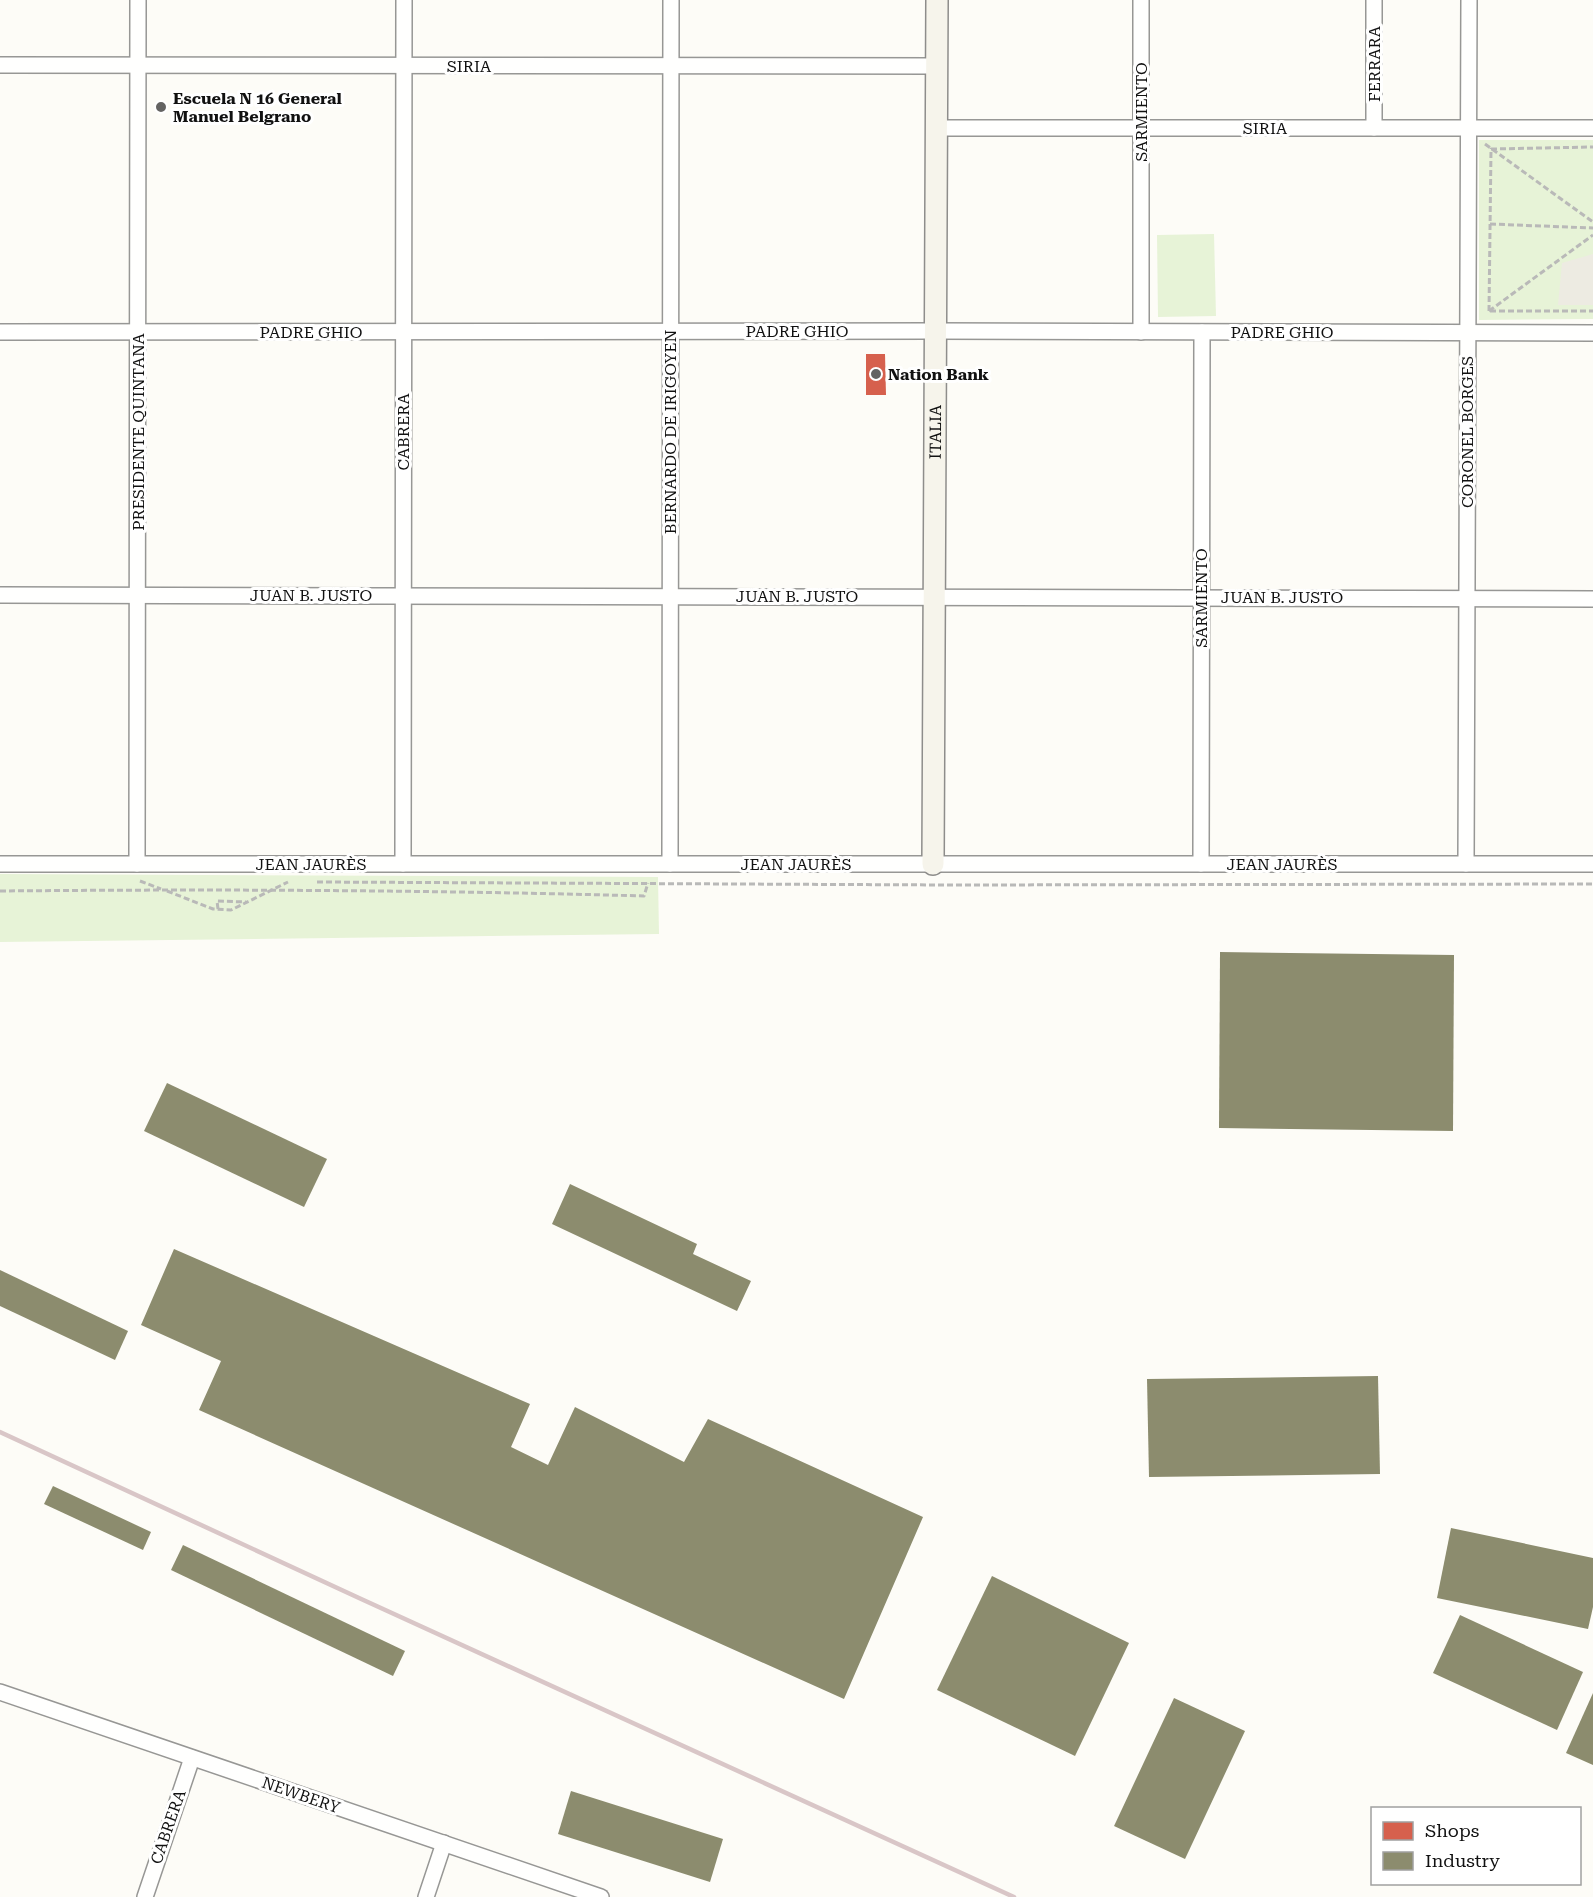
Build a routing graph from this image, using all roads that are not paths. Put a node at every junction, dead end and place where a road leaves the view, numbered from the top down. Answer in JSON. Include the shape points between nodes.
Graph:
{"nodes":[{"id":1,"x":138,"y":0,"type":"edge"},
{"id":2,"x":404,"y":0,"type":"edge"},
{"id":3,"x":671,"y":0,"type":"edge"},
{"id":4,"x":937,"y":0,"type":"edge"},
{"id":5,"x":1141,"y":0,"type":"edge"},
{"id":6,"x":1374,"y":0,"type":"edge"},
{"id":7,"x":1469,"y":0,"type":"edge"},
{"id":8,"x":0,"y":65,"type":"edge"},
{"id":9,"x":138,"y":65,"type":"junction"},
{"id":10,"x":404,"y":66,"type":"junction"},
{"id":11,"x":671,"y":66,"type":"junction"},
{"id":12,"x":937,"y":66,"type":"junction"},
{"id":13,"x":937,"y":128,"type":"junction"},
{"id":14,"x":1141,"y":128,"type":"junction"},
{"id":15,"x":1374,"y":128,"type":"junction"},
{"id":16,"x":1468,"y":128,"type":"junction"},
{"id":17,"x":1593,"y":129,"type":"edge"},
{"id":18,"x":670,"y":331,"type":"junction"},
{"id":19,"x":936,"y":331,"type":"junction"},
{"id":20,"x":0,"y":332,"type":"edge"},
{"id":21,"x":138,"y":332,"type":"junction"},
{"id":22,"x":404,"y":332,"type":"junction"},
{"id":23,"x":1141,"y":332,"type":"junction"},
{"id":24,"x":1202,"y":332,"type":"junction"},
{"id":25,"x":1468,"y":333,"type":"junction"},
{"id":26,"x":1593,"y":333,"type":"edge"},
{"id":27,"x":0,"y":595,"type":"edge"},
{"id":28,"x":137,"y":595,"type":"junction"},
{"id":29,"x":403,"y":595,"type":"junction"},
{"id":30,"x":670,"y":596,"type":"junction"},
{"id":31,"x":936,"y":596,"type":"junction"},
{"id":32,"x":1201,"y":597,"type":"junction"},
{"id":33,"x":1467,"y":598,"type":"junction"},
{"id":34,"x":1593,"y":599,"type":"edge"},
{"id":35,"x":0,"y":864,"type":"edge"},
{"id":36,"x":137,"y":864,"type":"junction"},
{"id":37,"x":403,"y":864,"type":"junction"},
{"id":38,"x":670,"y":864,"type":"junction"},
{"id":39,"x":933,"y":864,"type":"junction"},
{"id":40,"x":1201,"y":864,"type":"junction"},
{"id":41,"x":1466,"y":864,"type":"junction"},
{"id":42,"x":1593,"y":864,"type":"edge"},
{"id":43,"x":0,"y":1692,"type":"edge"},
{"id":44,"x":192,"y":1758,"type":"junction"},
{"id":45,"x":444,"y":1844,"type":"junction"},
{"id":46,"x":145,"y":1897,"type":"edge"},
{"id":47,"x":426,"y":1897,"type":"edge"},
{"id":48,"x":601,"y":1897,"type":"edge"}],
"edges":[{"from":1,"to":9,"type":"street","name":"PRESIDENTE QUINTANA"},
{"from":2,"to":10,"type":"street","name":"CABRERA"},
{"from":3,"to":11,"type":"street","name":"BERNARDO DE IRIGOYEN"},
{"from":4,"to":12,"type":"street","name":"ITALIA"},
{"from":5,"to":14,"type":"street","name":"SARMIENTO"},
{"from":6,"to":15,"type":"street","name":"FERRARA"},
{"from":7,"to":16,"type":"street","name":"CORONEL BORGES"},
{"from":8,"to":9,"type":"street","name":"SIRIA"},
{"from":9,"to":10,"type":"street","name":"SIRIA"},
{"from":9,"to":21,"type":"street","name":"PRESIDENTE QUINTANA"},
{"from":10,"to":11,"type":"street","name":"SIRIA"},
{"from":10,"to":22,"type":"street","name":"CABRERA"},
{"from":11,"to":12,"type":"street","name":"SIRIA"},
{"from":11,"to":18,"type":"street","name":"BERNARDO DE IRIGOYEN"},
{"from":12,"to":13,"type":"street","name":"ITALIA"},
{"from":13,"to":14,"type":"street","name":"SIRIA"},
{"from":13,"to":19,"type":"street","name":"ITALIA"},
{"from":14,"to":15,"type":"street","name":"SIRIA"},
{"from":14,"to":23,"type":"street","name":"SARMIENTO"},
{"from":15,"to":16,"type":"street","name":"SIRIA"},
{"from":16,"to":17,"type":"street","name":"SIRIA"},
{"from":16,"to":25,"type":"street","name":"CORONEL BORGES"},
{"from":18,"to":19,"type":"street","name":"PADRE GHIO"},
{"from":18,"to":22,"type":"street","name":"PADRE GHIO"},
{"from":18,"to":30,"type":"street","name":"BERNARDO DE IRIGOYEN"},
{"from":19,"to":23,"type":"street","name":"PADRE GHIO"},
{"from":19,"to":31,"type":"street","name":"ITALIA"},
{"from":20,"to":21,"type":"street","name":"PADRE GHIO"},
{"from":21,"to":22,"type":"street","name":"PADRE GHIO"},
{"from":21,"to":28,"type":"street","name":"PRESIDENTE QUINTANA"},
{"from":22,"to":29,"type":"street","name":"CABRERA"},
{"from":23,"to":24,"type":"street","name":"PADRE GHIO"},
{"from":24,"to":25,"type":"street","name":"PADRE GHIO"},
{"from":24,"to":32,"type":"street","name":"SARMIENTO"},
{"from":25,"to":26,"type":"street","name":"PADRE GHIO"},
{"from":25,"to":33,"type":"street","name":"CORONEL BORGES"},
{"from":27,"to":28,"type":"street","name":"JUAN B. JUSTO"},
{"from":28,"to":29,"type":"street","name":"JUAN B. JUSTO"},
{"from":28,"to":36,"type":"street","name":"PRESIDENTE QUINTANA"},
{"from":29,"to":30,"type":"street","name":"JUAN B. JUSTO"},
{"from":29,"to":37,"type":"street","name":"CABRERA"},
{"from":30,"to":31,"type":"street","name":"JUAN B. JUSTO"},
{"from":30,"to":38,"type":"street","name":"BERNARDO DE IRIGOYEN"},
{"from":31,"to":32,"type":"street","name":"JUAN B. JUSTO"},
{"from":31,"to":39,"type":"street","name":"ITALIA"},
{"from":32,"to":33,"type":"street","name":"JUAN B. JUSTO"},
{"from":32,"to":40,"type":"street","name":"SARMIENTO"},
{"from":33,"to":34,"type":"street","name":"JUAN B. JUSTO"},
{"from":33,"to":41,"type":"street","name":"CORONEL BORGES"},
{"from":35,"to":36,"type":"street","name":"JEAN JAURÈS"},
{"from":36,"to":37,"type":"street","name":"JEAN JAURÈS"},
{"from":37,"to":38,"type":"street","name":"JEAN JAURÈS"},
{"from":38,"to":39,"type":"street","name":"JEAN JAURÈS"},
{"from":39,"to":40,"type":"street","name":"JEAN JAURÈS"},
{"from":40,"to":41,"type":"street","name":"JEAN JAURÈS"},
{"from":41,"to":42,"type":"street","name":"JEAN JAURÈS"},
{"from":43,"to":44,"type":"street","name":"NEWBERY"},
{"from":44,"to":45,"type":"street","name":"NEWBERY"},
{"from":44,"to":46,"type":"street","name":"CABRERA"},
{"from":45,"to":47,"type":"street"},
{"from":45,"to":48,"type":"street","name":"NEWBERY"}]}
